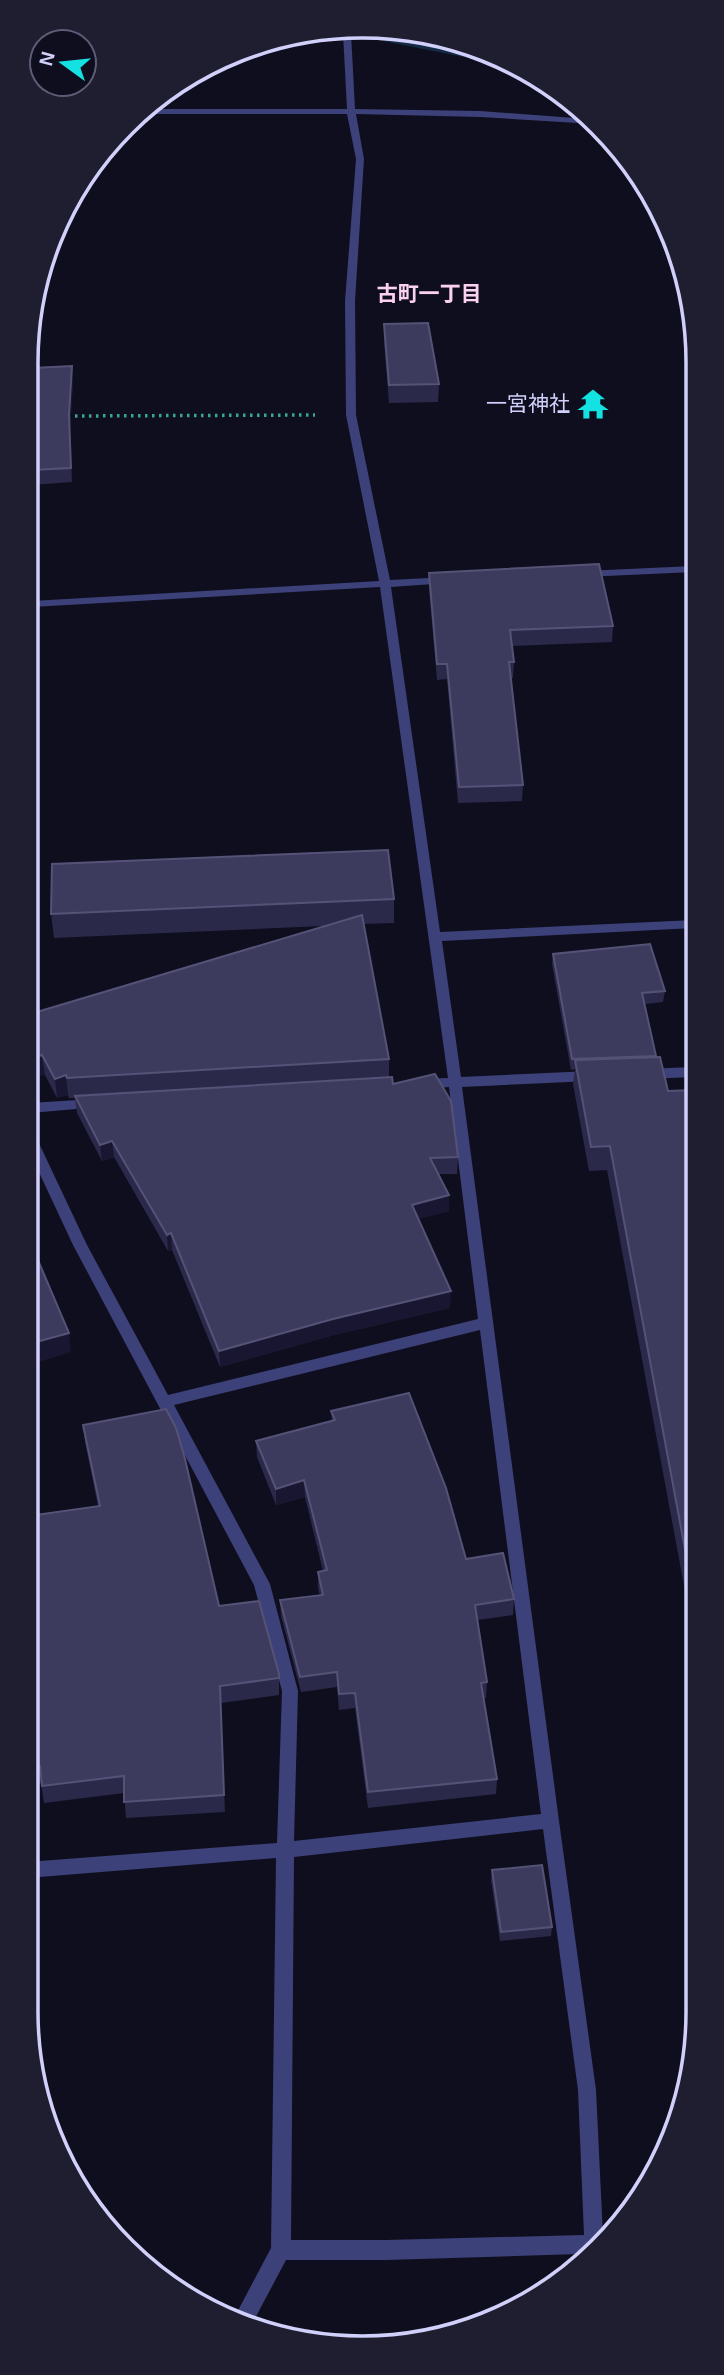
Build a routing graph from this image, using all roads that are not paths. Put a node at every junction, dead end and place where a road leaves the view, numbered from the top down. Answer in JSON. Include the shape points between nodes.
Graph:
{"nodes":[{"id":1,"x":347,"y":39,"type":"edge"},
{"id":2,"x":351,"y":111,"type":"junction"},
{"id":3,"x":157,"y":112,"type":"edge"},
{"id":4,"x":576,"y":120,"type":"edge"},
{"id":5,"x":686,"y":569,"type":"edge"},
{"id":6,"x":573,"y":574,"type":"edge"},
{"id":7,"x":466,"y":579,"type":"edge"},
{"id":8,"x":385,"y":583,"type":"junction"},
{"id":9,"x":38,"y":604,"type":"edge"},
{"id":10,"x":686,"y":924,"type":"edge"},
{"id":11,"x":435,"y":937,"type":"junction"},
{"id":12,"x":686,"y":1072,"type":"edge"},
{"id":13,"x":627,"y":1075,"type":"edge"},
{"id":14,"x":601,"y":1076,"type":"edge"},
{"id":15,"x":456,"y":1082,"type":"junction"},
{"id":16,"x":401,"y":1085,"type":"edge"},
{"id":17,"x":112,"y":1103,"type":"edge"},
{"id":18,"x":38,"y":1108,"type":"edge"},
{"id":19,"x":38,"y":1156,"type":"edge"},
{"id":20,"x":485,"y":1322,"type":"junction"},
{"id":21,"x":164,"y":1402,"type":"junction"},
{"id":22,"x":550,"y":1821,"type":"junction"},
{"id":23,"x":285,"y":1850,"type":"junction"},
{"id":24,"x":38,"y":1869,"type":"edge"},
{"id":25,"x":593,"y":2240,"type":"edge"},
{"id":26,"x":584,"y":2248,"type":"edge"},
{"id":27,"x":281,"y":2250,"type":"junction"},
{"id":28,"x":246,"y":2315,"type":"edge"}],
"edges":[{"from":1,"to":2,"type":"street"},
{"from":2,"to":3,"type":"street"},
{"from":2,"to":4,"type":"street"},
{"from":2,"to":8,"type":"street","via":[[360,159],[350,301],[351,415]]},
{"from":5,"to":6,"type":"street"},
{"from":7,"to":8,"type":"street"},
{"from":8,"to":9,"type":"street"},
{"from":8,"to":11,"type":"street"},
{"from":10,"to":11,"type":"street"},
{"from":11,"to":15,"type":"street"},
{"from":12,"to":13,"type":"street"},
{"from":14,"to":15,"type":"street"},
{"from":15,"to":16,"type":"street"},
{"from":15,"to":20,"type":"street"},
{"from":17,"to":18,"type":"street"},
{"from":19,"to":21,"type":"street"},
{"from":20,"to":21,"type":"street"},
{"from":20,"to":22,"type":"street"},
{"from":21,"to":23,"type":"street","via":[[262,1584],[290,1691]]},
{"from":22,"to":23,"type":"street"},
{"from":22,"to":25,"type":"street","via":[[587,2090]]},
{"from":23,"to":24,"type":"street"},
{"from":23,"to":27,"type":"street"},
{"from":26,"to":27,"type":"street","via":[[534,2244]]},
{"from":27,"to":28,"type":"street"}]}
